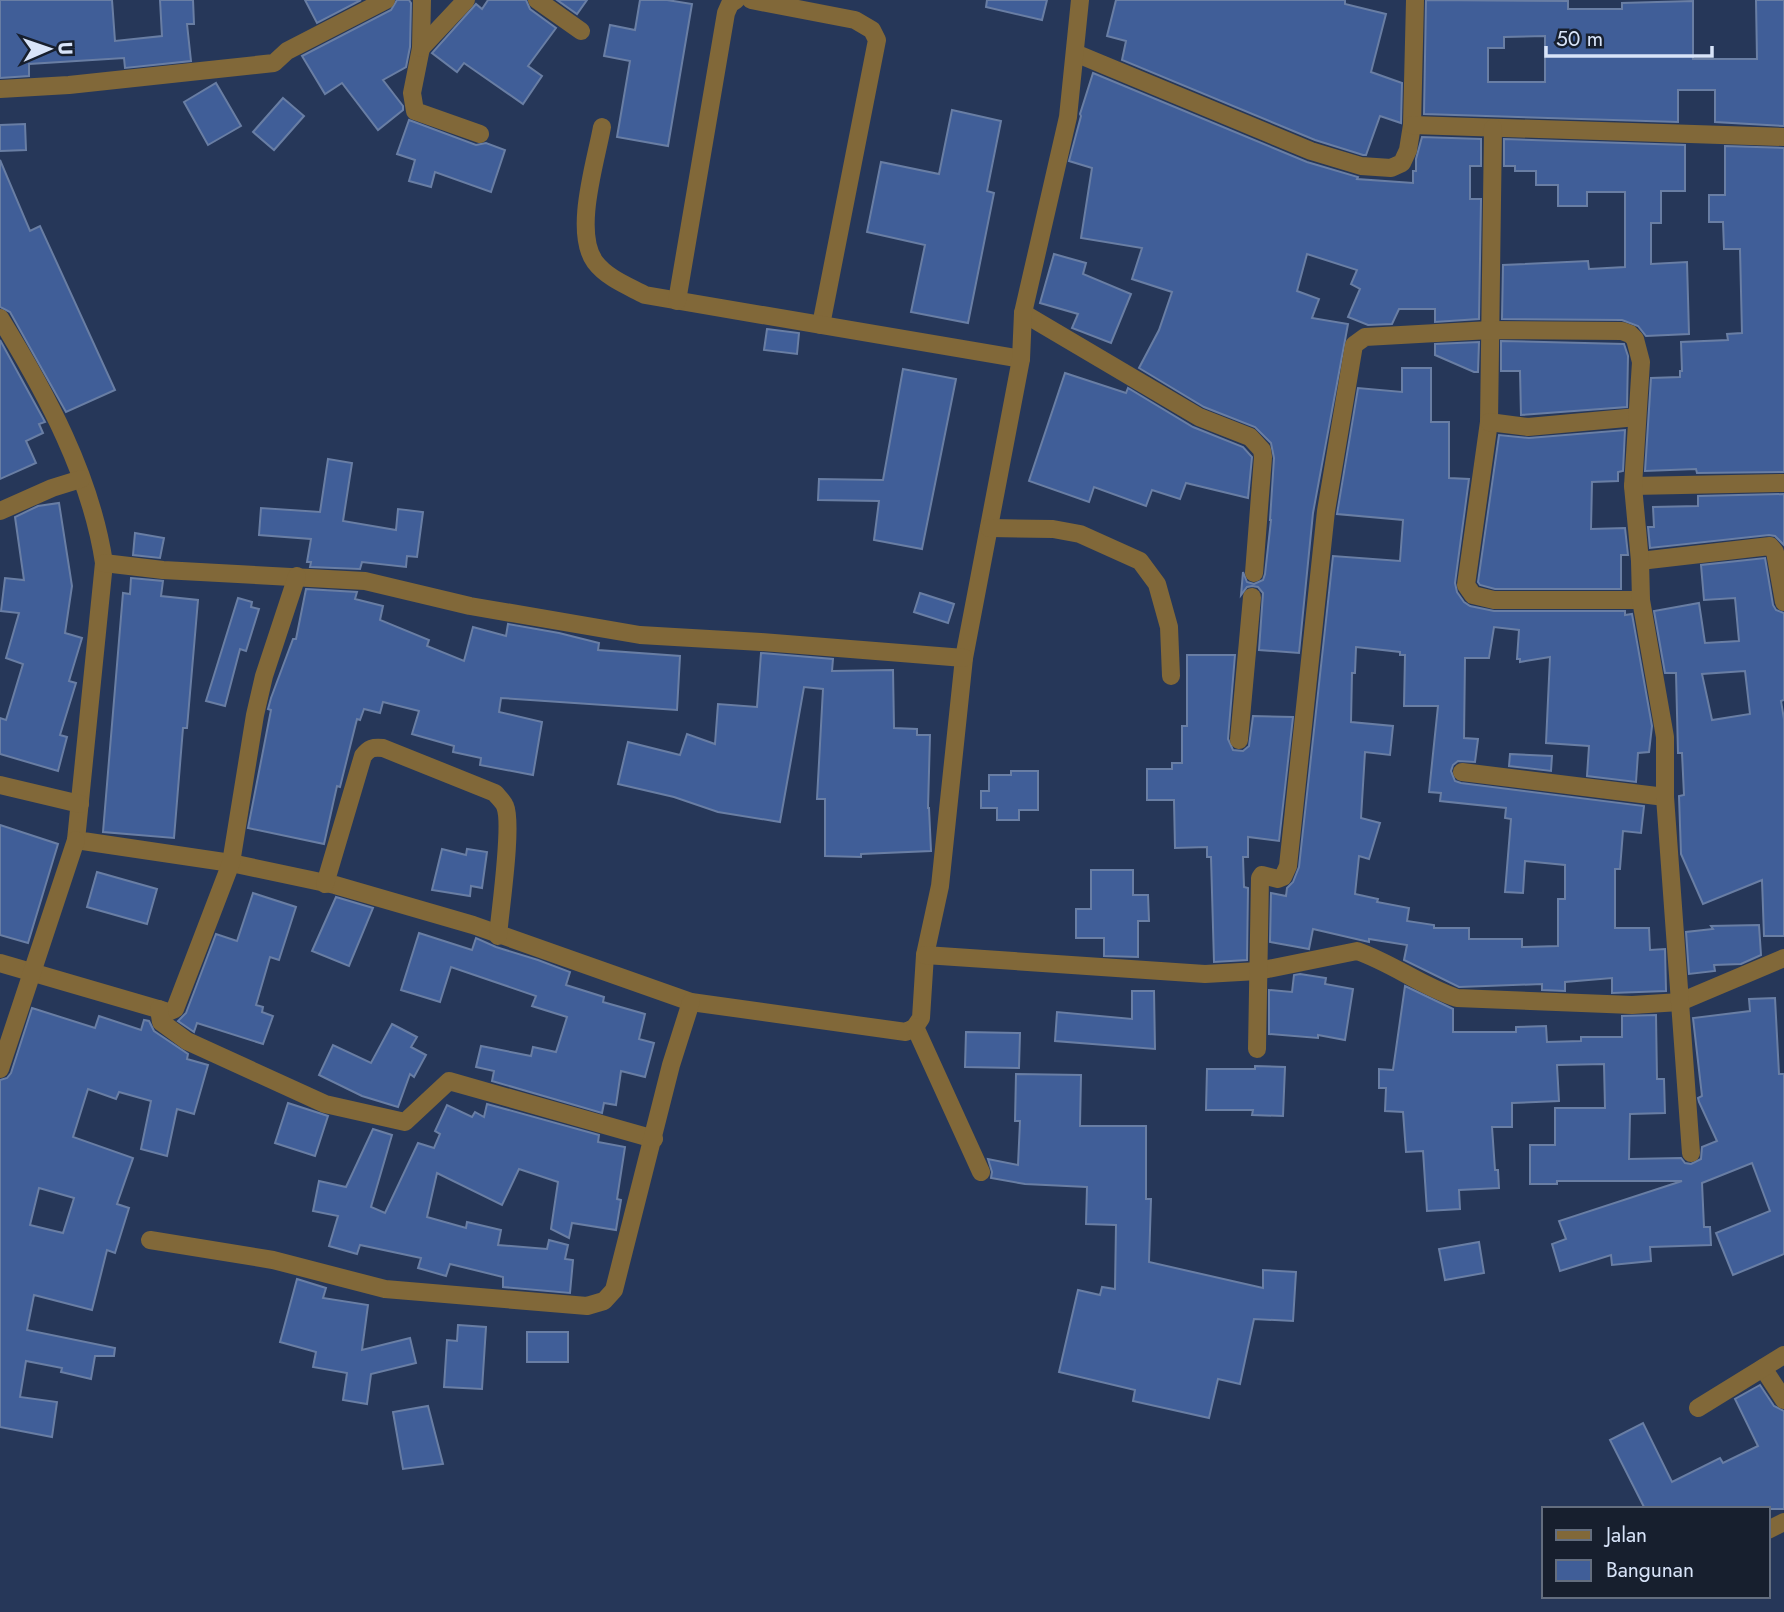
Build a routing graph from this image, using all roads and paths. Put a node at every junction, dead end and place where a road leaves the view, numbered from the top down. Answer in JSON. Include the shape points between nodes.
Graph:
{"nodes":[{"id":1,"x":386,"y":0,"type":"edge"},
{"id":2,"x":422,"y":0,"type":"edge"},
{"id":3,"x":466,"y":0,"type":"edge"},
{"id":4,"x":537,"y":0,"type":"edge"},
{"id":5,"x":736,"y":0,"type":"edge"},
{"id":6,"x":751,"y":0,"type":"edge"},
{"id":7,"x":1080,"y":0,"type":"edge"},
{"id":8,"x":1415,"y":0,"type":"edge"},
{"id":9,"x":580,"y":31,"type":"dead end"},
{"id":10,"x":421,"y":48,"type":"junction"},
{"id":11,"x":1075,"y":53,"type":"junction"},
{"id":12,"x":0,"y":89,"type":"edge"},
{"id":13,"x":1412,"y":125,"type":"junction"},
{"id":14,"x":602,"y":127,"type":"dead end"},
{"id":15,"x":1493,"y":128,"type":"junction"},
{"id":16,"x":480,"y":134,"type":"dead end"},
{"id":17,"x":1784,"y":136,"type":"edge"},
{"id":18,"x":677,"y":301,"type":"junction"},
{"id":19,"x":1023,"y":313,"type":"junction"},
{"id":20,"x":0,"y":318,"type":"edge"},
{"id":21,"x":821,"y":325,"type":"junction"},
{"id":22,"x":1490,"y":330,"type":"junction"},
{"id":23,"x":1021,"y":359,"type":"junction"},
{"id":24,"x":1637,"y":418,"type":"junction"},
{"id":25,"x":1489,"y":422,"type":"junction"},
{"id":26,"x":81,"y":479,"type":"junction"},
{"id":27,"x":1784,"y":483,"type":"edge"},
{"id":28,"x":1633,"y":486,"type":"junction"},
{"id":29,"x":0,"y":511,"type":"edge"},
{"id":30,"x":989,"y":528,"type":"junction"},
{"id":31,"x":1640,"y":561,"type":"junction"},
{"id":32,"x":104,"y":564,"type":"junction"},
{"id":33,"x":1254,"y":573,"type":"dead end"},
{"id":34,"x":297,"y":576,"type":"junction"},
{"id":35,"x":1252,"y":597,"type":"dead end"},
{"id":36,"x":1641,"y":600,"type":"junction"},
{"id":37,"x":1784,"y":602,"type":"edge"},
{"id":38,"x":964,"y":658,"type":"junction"},
{"id":39,"x":1171,"y":676,"type":"dead end"},
{"id":40,"x":1239,"y":740,"type":"dead end"},
{"id":41,"x":1462,"y":772,"type":"dead end"},
{"id":42,"x":0,"y":785,"type":"edge"},
{"id":43,"x":1665,"y":797,"type":"junction"},
{"id":44,"x":80,"y":804,"type":"junction"},
{"id":45,"x":76,"y":840,"type":"junction"},
{"id":46,"x":231,"y":863,"type":"junction"},
{"id":47,"x":325,"y":884,"type":"junction"},
{"id":48,"x":498,"y":936,"type":"junction"},
{"id":49,"x":925,"y":955,"type":"junction"},
{"id":50,"x":1784,"y":958,"type":"edge"},
{"id":51,"x":0,"y":963,"type":"edge"},
{"id":52,"x":1258,"y":971,"type":"junction"},
{"id":53,"x":33,"y":972,"type":"junction"},
{"id":54,"x":691,"y":1002,"type":"junction"},
{"id":55,"x":1680,"y":1002,"type":"junction"},
{"id":56,"x":159,"y":1009,"type":"junction"},
{"id":57,"x":915,"y":1027,"type":"junction"},
{"id":58,"x":1257,"y":1049,"type":"dead end"},
{"id":59,"x":0,"y":1069,"type":"edge"},
{"id":60,"x":653,"y":1139,"type":"junction"},
{"id":61,"x":1691,"y":1153,"type":"dead end"},
{"id":62,"x":981,"y":1172,"type":"dead end"},
{"id":63,"x":150,"y":1240,"type":"dead end"},
{"id":64,"x":1784,"y":1355,"type":"edge"},
{"id":65,"x":1763,"y":1367,"type":"junction"},
{"id":66,"x":1784,"y":1400,"type":"edge"},
{"id":67,"x":1698,"y":1408,"type":"dead end"}],
"edges":[{"from":1,"to":12,"type":"street","via":[[288,51],[274,63]]},
{"from":2,"to":10,"type":"street"},
{"from":3,"to":10,"type":"street"},
{"from":4,"to":9,"type":"street"},
{"from":5,"to":18,"type":"street","via":[[726,13]]},
{"from":6,"to":21,"type":"street","via":[[855,20],[872,30],[877,40]]},
{"from":7,"to":11,"type":"street"},
{"from":8,"to":13,"type":"street"},
{"from":10,"to":16,"type":"street","via":[[412,93],[415,111]]},
{"from":11,"to":13,"type":"street","via":[[1311,151],[1361,166],[1402,163]]},
{"from":11,"to":19,"type":"street","via":[[1068,117]]},
{"from":13,"to":15,"type":"street"},
{"from":14,"to":18,"type":"street","via":[[586,211],[587,239],[594,260],[609,275],[645,295]]},
{"from":15,"to":17,"type":"street"},
{"from":15,"to":22,"type":"street"},
{"from":18,"to":21,"type":"street"},
{"from":19,"to":23,"type":"street"},
{"from":19,"to":33,"type":"street","via":[[1199,417],[1256,442],[1263,457]]},
{"from":20,"to":26,"type":"street"},
{"from":21,"to":23,"type":"street"},
{"from":22,"to":24,"type":"street","via":[[1609,329],[1630,334],[1641,362]]},
{"from":22,"to":25,"type":"street"},
{"from":22,"to":52,"type":"street","via":[[1365,337],[1354,345],[1326,511],[1288,866],[1283,877],[1260,878]]},
{"from":23,"to":30,"type":"street"},
{"from":24,"to":25,"type":"street","via":[[1528,427]]},
{"from":24,"to":28,"type":"street"},
{"from":25,"to":36,"type":"street","via":[[1466,583],[1469,591],[1494,600]]},
{"from":26,"to":29,"type":"street"},
{"from":26,"to":32,"type":"street","via":[[99,532]]},
{"from":27,"to":28,"type":"street"},
{"from":28,"to":31,"type":"street"},
{"from":30,"to":38,"type":"street"},
{"from":30,"to":39,"type":"street","via":[[1080,534],[1140,561],[1157,583],[1169,627]]},
{"from":31,"to":36,"type":"street"},
{"from":31,"to":37,"type":"street","via":[[1769,546],[1775,552]]},
{"from":32,"to":34,"type":"street"},
{"from":32,"to":44,"type":"street"},
{"from":34,"to":38,"type":"street","via":[[365,581],[470,606],[640,635]]},
{"from":34,"to":46,"type":"street","via":[[255,715]]},
{"from":35,"to":40,"type":"street"},
{"from":36,"to":43,"type":"street","via":[[1665,737]]},
{"from":38,"to":49,"type":"street","via":[[940,886]]},
{"from":41,"to":43,"type":"street"},
{"from":42,"to":44,"type":"street"},
{"from":43,"to":55,"type":"street"},
{"from":44,"to":45,"type":"street"},
{"from":45,"to":46,"type":"street"},
{"from":45,"to":53,"type":"street"},
{"from":46,"to":47,"type":"street"},
{"from":46,"to":56,"type":"street","via":[[175,1009]]},
{"from":47,"to":48,"type":"street"},
{"from":47,"to":48,"type":"street","via":[[363,756],[374,747],[383,748],[495,793],[505,804],[507,837]]},
{"from":48,"to":54,"type":"street"},
{"from":49,"to":52,"type":"street","via":[[1177,972]]},
{"from":49,"to":57,"type":"street","via":[[921,1018]]},
{"from":50,"to":55,"type":"street"},
{"from":51,"to":53,"type":"street"},
{"from":52,"to":55,"type":"street","via":[[1357,951],[1457,998],[1632,1005]]},
{"from":52,"to":58,"type":"street"},
{"from":53,"to":56,"type":"street"},
{"from":53,"to":59,"type":"street"},
{"from":54,"to":57,"type":"street","via":[[892,1031]]},
{"from":54,"to":60,"type":"street"},
{"from":55,"to":61,"type":"street"},
{"from":56,"to":60,"type":"street","via":[[161,1022],[187,1041],[325,1104],[405,1122],[449,1081]]},
{"from":57,"to":62,"type":"street"},
{"from":60,"to":63,"type":"street","via":[[614,1290],[604,1301],[587,1306],[385,1289],[273,1259]]},
{"from":64,"to":65,"type":"street"},
{"from":65,"to":66,"type":"street"},
{"from":65,"to":67,"type":"street"}]}
